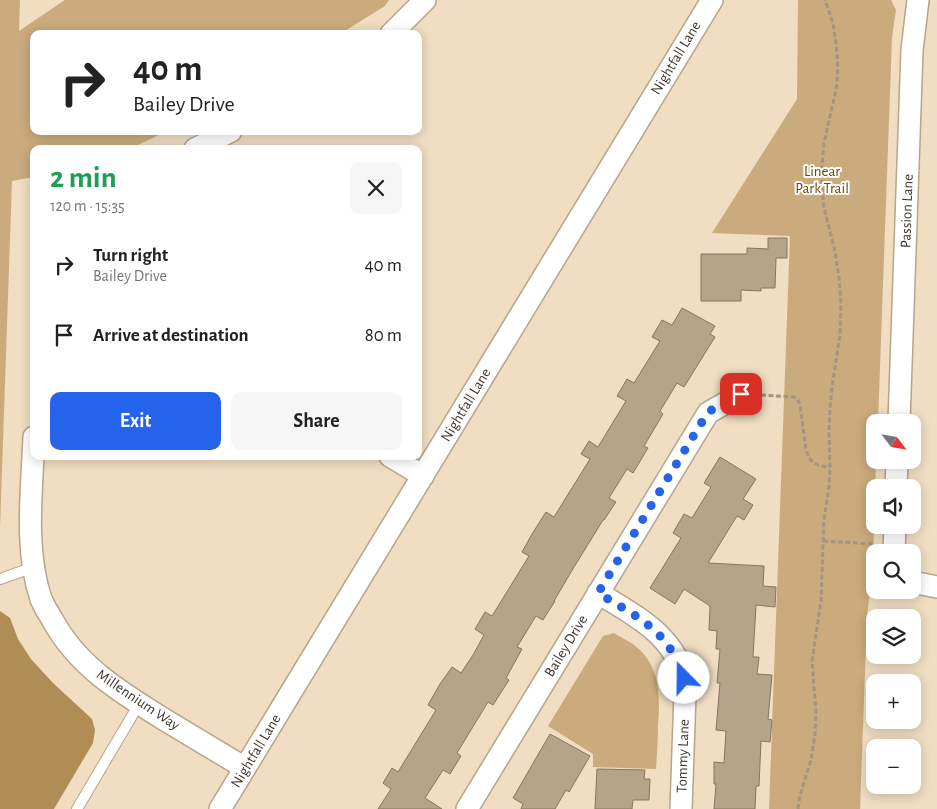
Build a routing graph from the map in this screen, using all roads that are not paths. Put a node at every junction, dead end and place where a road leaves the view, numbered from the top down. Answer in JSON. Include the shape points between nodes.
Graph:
{"nodes":[{"id":1,"x":425,"y":0,"type":"edge"},
{"id":2,"x":712,"y":0,"type":"edge"},
{"id":3,"x":918,"y":0,"type":"edge"},
{"id":4,"x":395,"y":30,"type":"edge"},
{"id":5,"x":223,"y":135,"type":"edge"},
{"id":6,"x":203,"y":145,"type":"edge"},
{"id":7,"x":741,"y":394,"type":"road end"},
{"id":8,"x":899,"y":414,"type":"edge"},
{"id":9,"x":33,"y":460,"type":"edge"},
{"id":10,"x":397,"y":460,"type":"edge"},
{"id":11,"x":423,"y":476,"type":"junction"},
{"id":12,"x":34,"y":567,"type":"junction"},
{"id":13,"x":0,"y":580,"type":"edge"},
{"id":14,"x":921,"y":584,"type":"edge"},
{"id":15,"x":937,"y":587,"type":"edge"},
{"id":16,"x":598,"y":593,"type":"junction"},
{"id":17,"x":139,"y":704,"type":"junction"},
{"id":18,"x":245,"y":768,"type":"junction"},
{"id":19,"x":77,"y":809,"type":"edge"},
{"id":20,"x":220,"y":809,"type":"edge"},
{"id":21,"x":466,"y":809,"type":"edge"},
{"id":22,"x":681,"y":809,"type":"edge"}],
"edges":[{"from":1,"to":4,"type":"street"},
{"from":2,"to":11,"type":"street","name":"Nightfall Lane"},
{"from":3,"to":8,"type":"street","name":"Passion Lane","via":[[912,50]]},
{"from":5,"to":6,"type":"street"},
{"from":7,"to":16,"type":"street","name":"Bailey Drive","via":[[708,412]]},
{"from":9,"to":12,"type":"street","name":"Millennium Way","via":[[30,532]]},
{"from":10,"to":11,"type":"street"},
{"from":11,"to":18,"type":"street","name":"Nightfall Lane"},
{"from":12,"to":13,"type":"lane"},
{"from":12,"to":17,"type":"street","name":"Millennium Way","via":[[42,600],[57,628],[78,656],[105,681]]},
{"from":14,"to":15,"type":"street"},
{"from":16,"to":21,"type":"street","name":"Bailey Drive"},
{"from":16,"to":22,"type":"street","name":"Tommy Lane","via":[[661,636],[680,665],[686,694]]},
{"from":17,"to":18,"type":"street","name":"Millennium Way"},
{"from":17,"to":19,"type":"lane"},
{"from":18,"to":20,"type":"street","name":"Nightfall Lane"}]}
